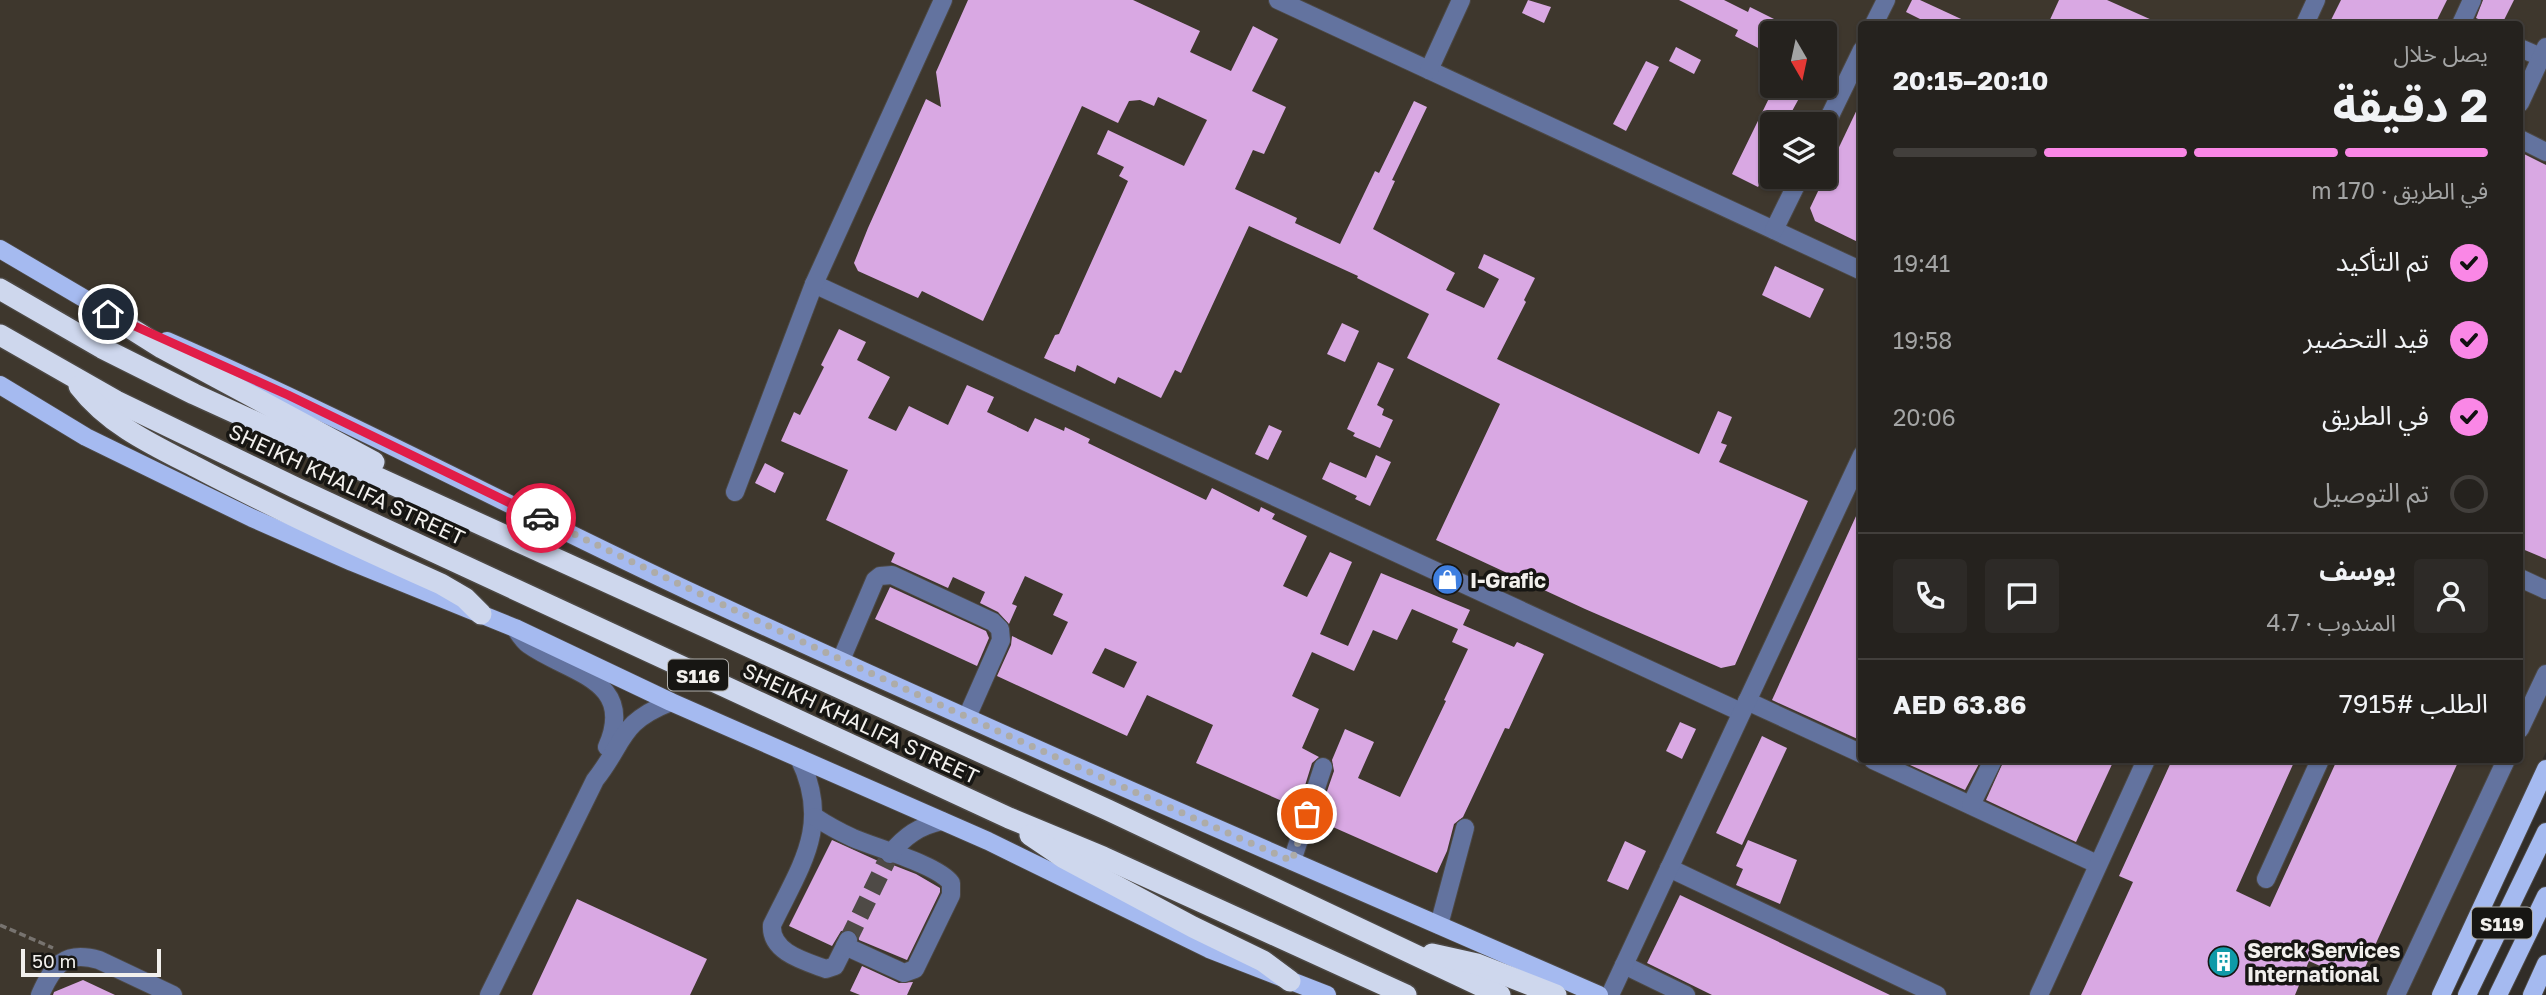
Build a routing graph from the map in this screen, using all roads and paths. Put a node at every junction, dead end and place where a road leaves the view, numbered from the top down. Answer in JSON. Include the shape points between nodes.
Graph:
{"nodes":[{"id":1,"x":943,"y":0,"type":"edge"},
{"id":2,"x":1278,"y":0,"type":"edge"},
{"id":3,"x":1461,"y":0,"type":"edge"},
{"id":4,"x":1886,"y":0,"type":"edge"},
{"id":5,"x":2316,"y":0,"type":"edge"},
{"id":6,"x":2472,"y":0,"type":"edge"},
{"id":7,"x":1876,"y":21,"type":"edge"},
{"id":8,"x":2306,"y":21,"type":"edge"},
{"id":9,"x":2464,"y":21,"type":"edge"},
{"id":10,"x":2523,"y":48,"type":"edge"},
{"id":11,"x":2544,"y":52,"type":"edge"},
{"id":12,"x":1858,"y":58,"type":"edge"},
{"id":13,"x":1429,"y":70,"type":"junction"},
{"id":14,"x":2523,"y":97,"type":"edge"},
{"id":15,"x":1832,"y":112,"type":"edge"},
{"id":16,"x":2523,"y":140,"type":"edge"},
{"id":17,"x":2546,"y":152,"type":"edge"},
{"id":18,"x":1795,"y":189,"type":"edge"},
{"id":19,"x":1774,"y":230,"type":"junction"},
{"id":20,"x":0,"y":249,"type":"edge"},
{"id":21,"x":1858,"y":269,"type":"edge"},
{"id":22,"x":814,"y":284,"type":"junction"},
{"id":23,"x":0,"y":289,"type":"edge"},
{"id":24,"x":108,"y":314,"type":"junction"},
{"id":25,"x":0,"y":335,"type":"edge"},
{"id":26,"x":71,"y":376,"type":"junction"},
{"id":27,"x":0,"y":385,"type":"edge"},
{"id":28,"x":1858,"y":464,"type":"edge"},
{"id":29,"x":404,"y":489,"type":"junction"},
{"id":30,"x":734,"y":492,"type":"dead end"},
{"id":31,"x":2523,"y":579,"type":"edge"},
{"id":32,"x":2546,"y":590,"type":"edge"},
{"id":33,"x":481,"y":614,"type":"junction"},
{"id":34,"x":515,"y":628,"type":"junction"},
{"id":35,"x":1012,"y":640,"type":"dead end"},
{"id":36,"x":841,"y":660,"type":"junction"},
{"id":37,"x":2546,"y":674,"type":"edge"},
{"id":38,"x":671,"y":702,"type":"junction"},
{"id":39,"x":1744,"y":706,"type":"junction"},
{"id":40,"x":972,"y":719,"type":"junction"},
{"id":41,"x":2523,"y":723,"type":"edge"},
{"id":42,"x":1858,"y":752,"type":"edge"},
{"id":43,"x":799,"y":758,"type":"junction"},
{"id":44,"x":1880,"y":763,"type":"edge"},
{"id":45,"x":1992,"y":763,"type":"edge"},
{"id":46,"x":2145,"y":763,"type":"edge"},
{"id":47,"x":2319,"y":763,"type":"edge"},
{"id":48,"x":2505,"y":763,"type":"edge"},
{"id":49,"x":1323,"y":767,"type":"dead end"},
{"id":50,"x":2546,"y":769,"type":"edge"},
{"id":51,"x":595,"y":780,"type":"junction"},
{"id":52,"x":1971,"y":805,"type":"junction"},
{"id":53,"x":815,"y":817,"type":"junction"},
{"id":54,"x":1009,"y":818,"type":"junction"},
{"id":55,"x":942,"y":821,"type":"junction"},
{"id":56,"x":1465,"y":828,"type":"dead end"},
{"id":57,"x":2546,"y":832,"type":"edge"},
{"id":58,"x":891,"y":853,"type":"junction"},
{"id":59,"x":1292,"y":861,"type":"junction"},
{"id":60,"x":2097,"y":864,"type":"junction"},
{"id":61,"x":1669,"y":868,"type":"junction"},
{"id":62,"x":2266,"y":879,"type":"dead end"},
{"id":63,"x":2546,"y":896,"type":"edge"},
{"id":64,"x":0,"y":925,"type":"edge"},
{"id":65,"x":1440,"y":925,"type":"junction"},
{"id":66,"x":1402,"y":949,"type":"junction"},
{"id":67,"x":73,"y":957,"type":"junction"},
{"id":68,"x":2546,"y":964,"type":"edge"},
{"id":69,"x":1624,"y":965,"type":"junction"},
{"id":70,"x":1290,"y":981,"type":"junction"},
{"id":71,"x":40,"y":995,"type":"edge"},
{"id":72,"x":173,"y":995,"type":"edge"},
{"id":73,"x":489,"y":995,"type":"edge"},
{"id":74,"x":1327,"y":995,"type":"edge"},
{"id":75,"x":1406,"y":995,"type":"edge"},
{"id":76,"x":1500,"y":995,"type":"edge"},
{"id":77,"x":1556,"y":995,"type":"edge"},
{"id":78,"x":1599,"y":995,"type":"edge"},
{"id":79,"x":1610,"y":995,"type":"edge"},
{"id":80,"x":1686,"y":995,"type":"edge"},
{"id":81,"x":1937,"y":995,"type":"edge"},
{"id":82,"x":2039,"y":995,"type":"edge"},
{"id":83,"x":2396,"y":995,"type":"edge"},
{"id":84,"x":2441,"y":995,"type":"edge"},
{"id":85,"x":2467,"y":995,"type":"edge"},
{"id":86,"x":2498,"y":995,"type":"edge"},
{"id":87,"x":2532,"y":995,"type":"edge"}],
"edges":[{"from":1,"to":22,"type":"street"},
{"from":2,"to":13,"type":"street"},
{"from":3,"to":13,"type":"street"},
{"from":4,"to":7,"type":"street"},
{"from":5,"to":8,"type":"street"},
{"from":6,"to":9,"type":"street"},
{"from":10,"to":11,"type":"street"},
{"from":11,"to":14,"type":"street"},
{"from":12,"to":15,"type":"street"},
{"from":13,"to":19,"type":"street"},
{"from":16,"to":17,"type":"street"},
{"from":18,"to":19,"type":"street"},
{"from":19,"to":21,"type":"street"},
{"from":20,"to":24,"type":"main road"},
{"from":22,"to":30,"type":"street"},
{"from":22,"to":39,"type":"street"},
{"from":23,"to":29,"type":"highway","name":"SHEIKH KHALIFA STREET","number":"S116","via":[[102,348]]},
{"from":24,"to":29,"type":"highway","via":[[162,348],[362,455]]},
{"from":24,"to":36,"type":"main road","via":[[288,395],[693,593]]},
{"from":25,"to":26,"type":"highway","name":"SHEIKH KHALIFA STREET","number":"S116"},
{"from":26,"to":33,"type":"highway","via":[[102,411],[136,435],[240,490],[447,587]]},
{"from":26,"to":54,"type":"highway","name":"SHEIKH KHALIFA STREET","number":"S116","via":[[306,493]]},
{"from":27,"to":33,"type":"main road","via":[[86,437],[203,495]]},
{"from":28,"to":39,"type":"street"},
{"from":29,"to":66,"type":"highway","name":"SHEIKH KHALIFA STREET","number":"S116","via":[[1096,804]]},
{"from":31,"to":32,"type":"street"},
{"from":33,"to":34,"type":"main road"},
{"from":34,"to":38,"type":"main road"},
{"from":34,"to":51,"type":"street","via":[[529,646],[591,678],[608,695],[613,727]]},
{"from":35,"to":40,"type":"street"},
{"from":36,"to":40,"type":"main road"},
{"from":36,"to":40,"type":"street","via":[[876,580],[892,575],[993,621],[1000,629],[1001,640]]},
{"from":37,"to":41,"type":"street"},
{"from":38,"to":43,"type":"main road"},
{"from":38,"to":51,"type":"street","via":[[629,726]]},
{"from":39,"to":42,"type":"street"},
{"from":39,"to":61,"type":"street"},
{"from":40,"to":59,"type":"main road"},
{"from":43,"to":53,"type":"street","via":[[811,787]]},
{"from":43,"to":55,"type":"main road"},
{"from":44,"to":52,"type":"street"},
{"from":45,"to":52,"type":"street"},
{"from":46,"to":60,"type":"street"},
{"from":47,"to":62,"type":"street"},
{"from":48,"to":83,"type":"street"},
{"from":49,"to":59,"type":"street"},
{"from":50,"to":84,"type":"main road"},
{"from":51,"to":73,"type":"street"},
{"from":52,"to":60,"type":"street"},
{"from":53,"to":58,"type":"street"},
{"from":53,"to":58,"type":"street","via":[[808,848],[772,925],[771,934],[782,950],[826,969],[835,966],[847,943],[904,973],[915,969],[951,895],[951,883],[943,875]]},
{"from":54,"to":70,"type":"highway","via":[[1064,858],[1263,961]]},
{"from":54,"to":75,"type":"highway","name":"SHEIKH KHALIFA STREET","number":"S116"},
{"from":55,"to":58,"type":"street","via":[[910,834]]},
{"from":55,"to":70,"type":"main road","via":[[1188,940]]},
{"from":56,"to":65,"type":"street"},
{"from":57,"to":85,"type":"main road","number":"S119"},
{"from":59,"to":65,"type":"main road"},
{"from":60,"to":82,"type":"street"},
{"from":61,"to":69,"type":"street"},
{"from":61,"to":81,"type":"street"},
{"from":63,"to":86,"type":"main road","number":"S119"},
{"from":64,"to":67,"type":"path"},
{"from":65,"to":78,"type":"main road"},
{"from":66,"to":76,"type":"highway","name":"SHEIKH KHALIFA STREET","number":"S116"},
{"from":66,"to":77,"type":"highway","via":[[1477,964]]},
{"from":67,"to":71,"type":"street","via":[[51,971]]},
{"from":67,"to":72,"type":"street","via":[[99,960]]},
{"from":68,"to":87,"type":"main road"},
{"from":69,"to":79,"type":"street"},
{"from":69,"to":80,"type":"street"},
{"from":70,"to":74,"type":"main road"}]}
